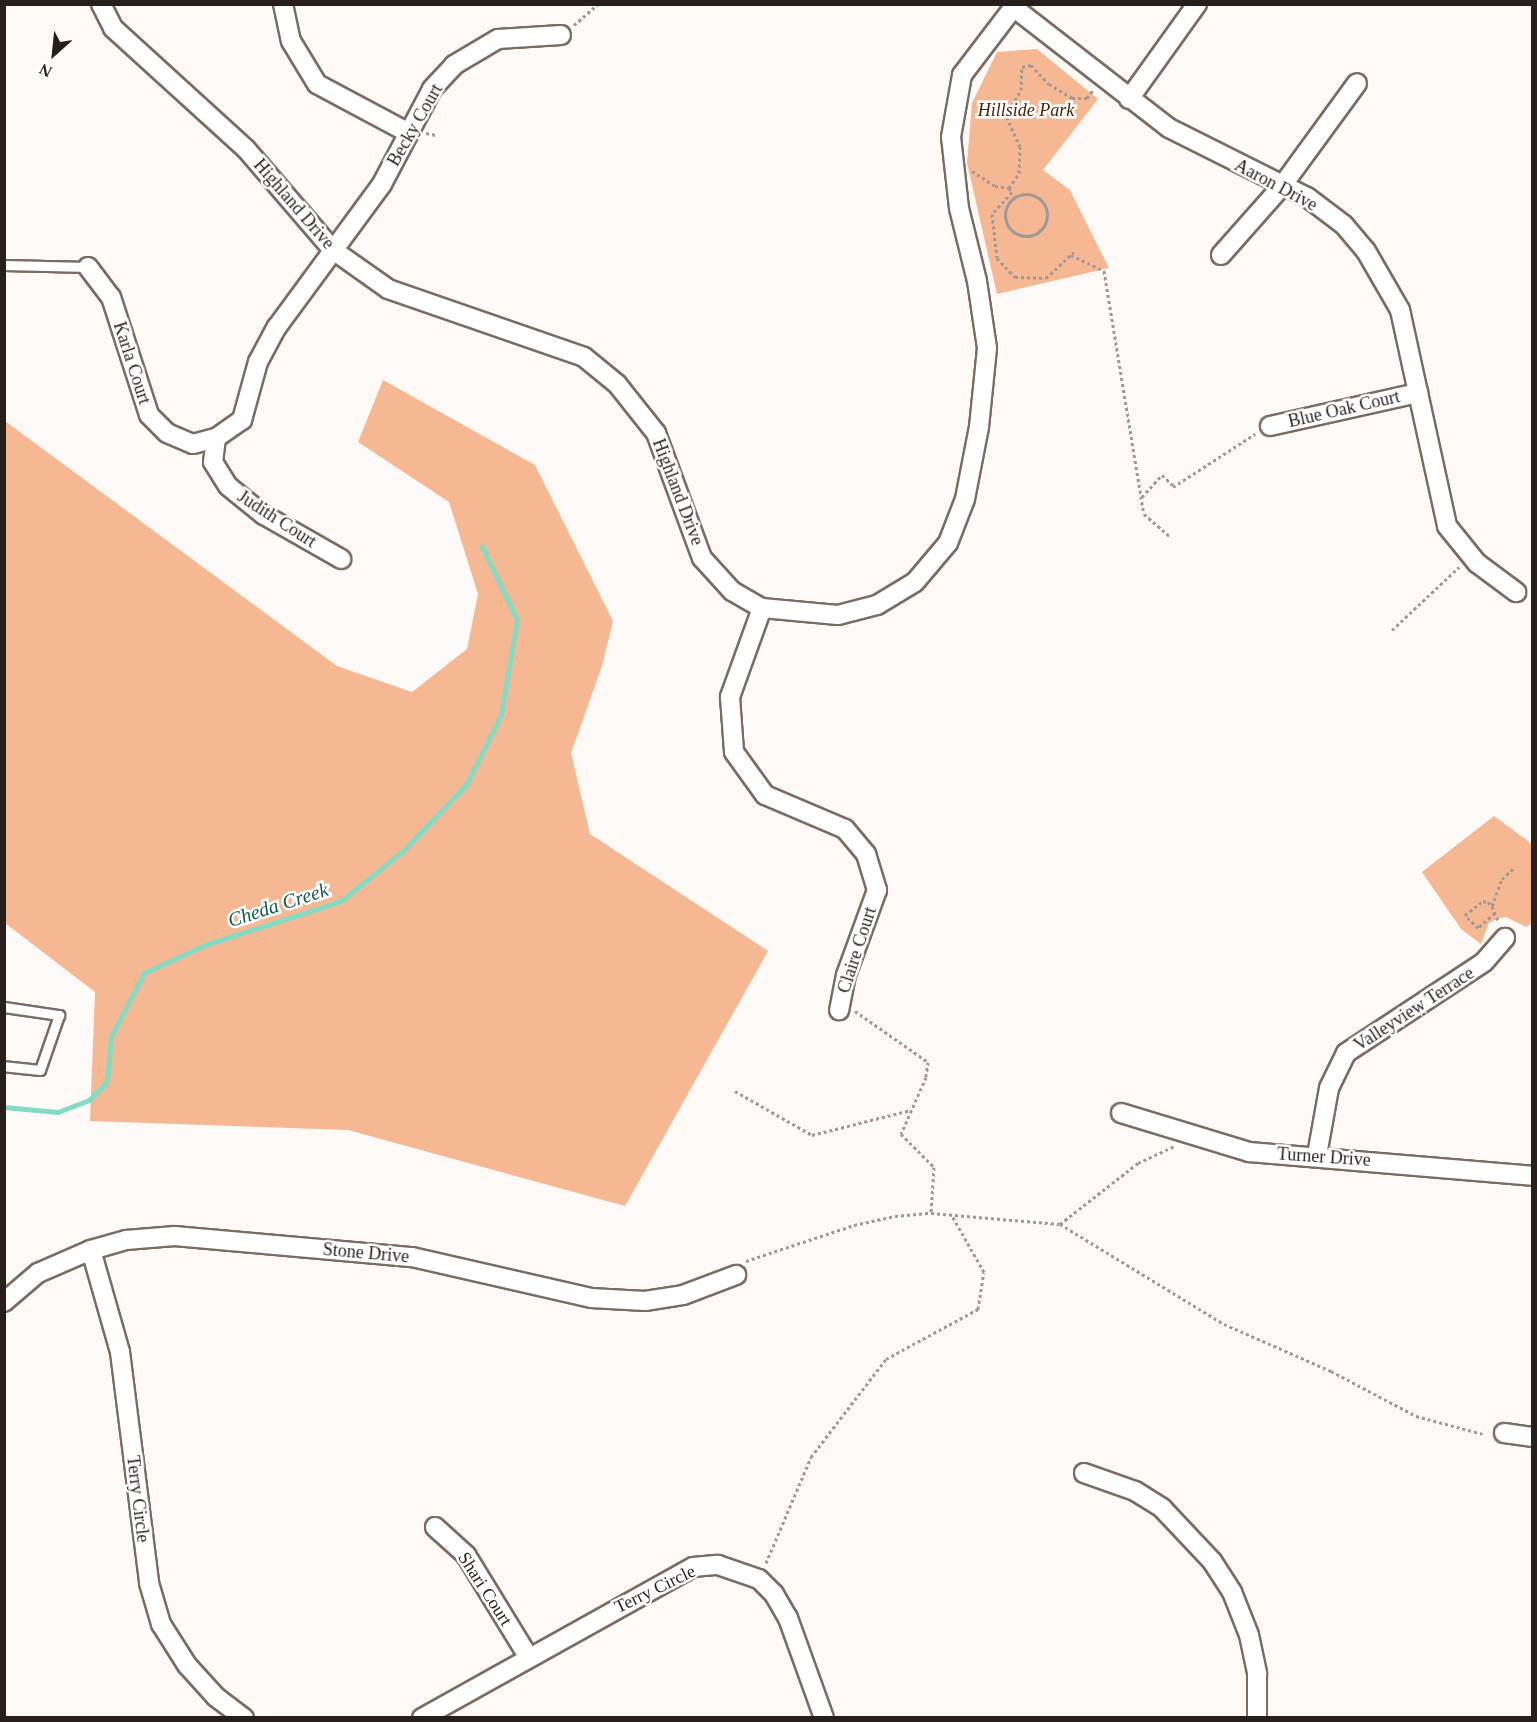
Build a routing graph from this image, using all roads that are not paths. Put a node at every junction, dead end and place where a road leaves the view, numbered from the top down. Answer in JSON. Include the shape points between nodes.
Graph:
{"nodes":[{"id":1,"x":100,"y":4,"type":"edge"},
{"id":2,"x":283,"y":4,"type":"edge"},
{"id":3,"x":1197,"y":4,"type":"edge"},
{"id":4,"x":1014,"y":6,"type":"edge"},
{"id":5,"x":561,"y":35,"type":"road end"},
{"id":6,"x":1357,"y":83,"type":"dead end"},
{"id":7,"x":1129,"y":99,"type":"junction"},
{"id":8,"x":407,"y":132,"type":"junction"},
{"id":9,"x":1281,"y":186,"type":"junction"},
{"id":10,"x":333,"y":250,"type":"junction"},
{"id":11,"x":1221,"y":255,"type":"dead end"},
{"id":12,"x":4,"y":265,"type":"edge"},
{"id":13,"x":88,"y":267,"type":"joint"},
{"id":14,"x":1418,"y":393,"type":"junction"},
{"id":15,"x":1270,"y":426,"type":"road end"},
{"id":16,"x":216,"y":438,"type":"junction"},
{"id":17,"x":341,"y":559,"type":"dead end"},
{"id":18,"x":1516,"y":592,"type":"dead end"},
{"id":19,"x":762,"y":608,"type":"junction"},
{"id":20,"x":1505,"y":939,"type":"dead end"},
{"id":21,"x":4,"y":1007,"type":"edge"},
{"id":22,"x":840,"y":1008,"type":"road end"},
{"id":23,"x":4,"y":1066,"type":"edge"},
{"id":24,"x":1122,"y":1113,"type":"dead end"},
{"id":25,"x":1317,"y":1155,"type":"junction"},
{"id":26,"x":1533,"y":1176,"type":"edge"},
{"id":27,"x":91,"y":1250,"type":"junction"},
{"id":28,"x":736,"y":1275,"type":"road end"},
{"id":29,"x":4,"y":1302,"type":"edge"},
{"id":30,"x":1504,"y":1433,"type":"dead end"},
{"id":31,"x":1533,"y":1437,"type":"edge"},
{"id":32,"x":1084,"y":1473,"type":"dead end"},
{"id":33,"x":435,"y":1527,"type":"dead end"},
{"id":34,"x":528,"y":1656,"type":"junction"},
{"id":35,"x":244,"y":1718,"type":"edge"},
{"id":36,"x":422,"y":1718,"type":"edge"},
{"id":37,"x":824,"y":1718,"type":"edge"},
{"id":38,"x":1257,"y":1718,"type":"edge"}],
"edges":[{"from":1,"to":10,"type":"street","name":"Highland Drive","via":[[113,28],[246,149]]},
{"from":2,"to":8,"type":"street","via":[[291,41],[317,84]]},
{"from":3,"to":7,"type":"street"},
{"from":4,"to":7,"type":"street","name":"Aaron Drive"},
{"from":4,"to":19,"type":"street","name":"Highland Drive","via":[[962,75],[951,137],[987,348],[979,427],[967,489],[948,543],[915,582],[877,605],[838,615]]},
{"from":5,"to":8,"type":"street","name":"Becky Court","via":[[498,39],[454,65],[432,89]]},
{"from":6,"to":9,"type":"street"},
{"from":7,"to":9,"type":"street","name":"Aaron Drive","via":[[1169,128]]},
{"from":8,"to":10,"type":"street","name":"Becky Court","via":[[382,184]]},
{"from":9,"to":11,"type":"street"},
{"from":9,"to":14,"type":"street","name":"Aaron Drive","via":[[1307,197],[1344,225],[1366,251],[1400,310]]},
{"from":10,"to":16,"type":"street","name":"Karla Court","via":[[277,327],[258,362],[242,420]]},
{"from":10,"to":19,"type":"street","name":"Highland Drive","via":[[388,289],[584,357],[617,384],[656,433],[702,558],[732,591]]},
{"from":12,"to":13,"type":"lane"},
{"from":13,"to":16,"type":"street","name":"Karla Court","via":[[111,297],[150,416],[167,433],[193,444]]},
{"from":14,"to":15,"type":"street","name":"Blue Oak Court"},
{"from":14,"to":18,"type":"street","name":"Aaron Drive","via":[[1447,525],[1471,555]]},
{"from":16,"to":17,"type":"street","name":"Judith Court","via":[[213,462],[228,486],[264,514]]},
{"from":19,"to":22,"type":"street","name":"Claire Court","via":[[730,697],[734,752],[765,795],[845,829],[866,854],[877,890],[846,975]]},
{"from":20,"to":25,"type":"street","name":"Valleyview Terrace","via":[[1484,962],[1346,1053],[1329,1088]]},
{"from":21,"to":23,"type":"lane","via":[[59,1016],[40,1070]]},
{"from":24,"to":25,"type":"street","name":"Turner Drive","via":[[1249,1152]]},
{"from":25,"to":26,"type":"street","name":"Turner Drive"},
{"from":27,"to":28,"type":"street","name":"Stone Drive","via":[[126,1240],[175,1236],[412,1257],[591,1298],[645,1301],[683,1294]]},
{"from":27,"to":29,"type":"street","name":"Stone Drive","via":[[38,1274]]},
{"from":27,"to":35,"type":"street","name":"Terry Circle","via":[[120,1352],[149,1582],[162,1624],[187,1665],[216,1697]]},
{"from":30,"to":31,"type":"street"},
{"from":32,"to":38,"type":"street","via":[[1135,1491],[1162,1508],[1184,1527],[1212,1562],[1232,1592],[1249,1635],[1257,1674]]},
{"from":33,"to":34,"type":"street","name":"Shari Court","via":[[466,1555]]},
{"from":34,"to":36,"type":"street","name":"Terry Circle"},
{"from":34,"to":37,"type":"street","name":"Terry Circle","via":[[693,1567],[718,1565],[759,1579],[788,1618]]}]}
